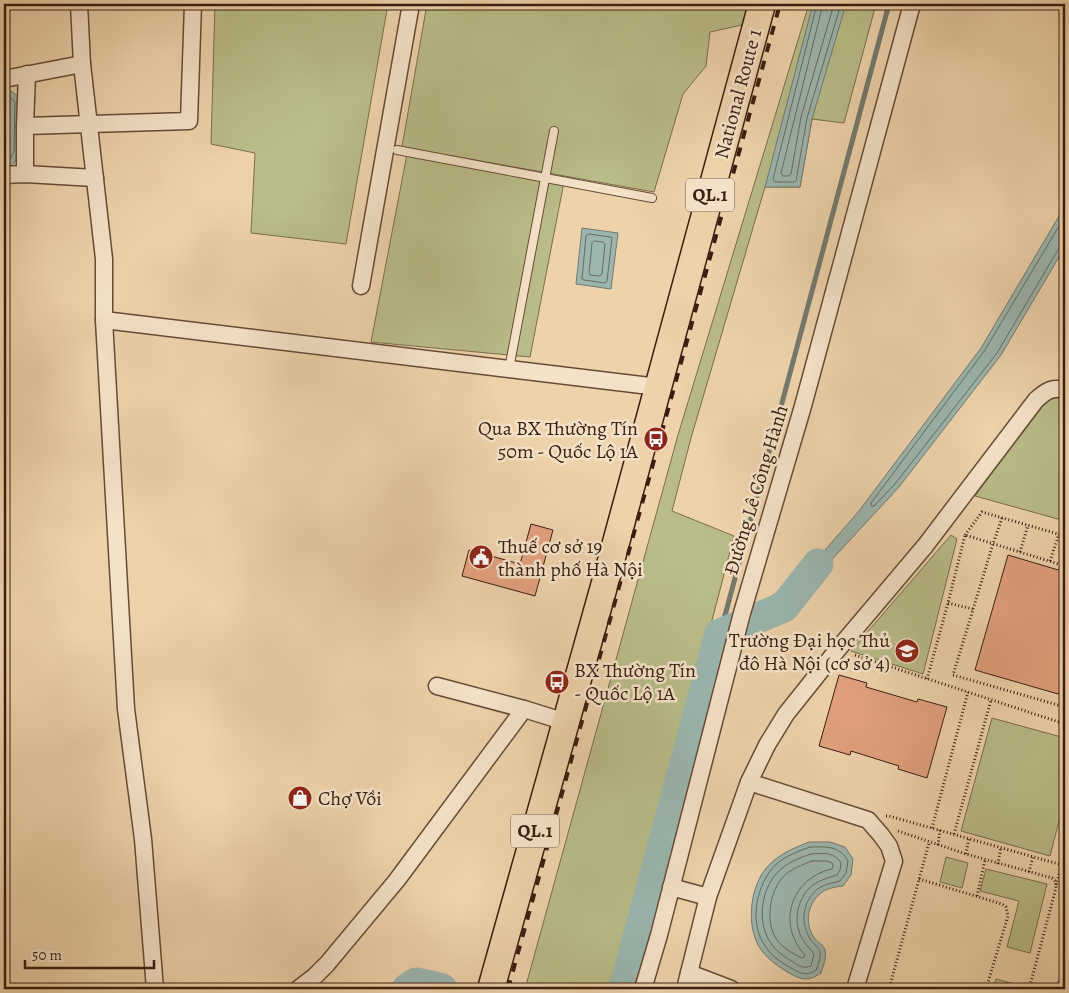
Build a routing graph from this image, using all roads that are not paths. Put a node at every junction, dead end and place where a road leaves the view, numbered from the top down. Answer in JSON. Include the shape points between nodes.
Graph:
{"nodes":[{"id":1,"x":79,"y":4,"type":"edge"},
{"id":2,"x":193,"y":4,"type":"edge"},
{"id":3,"x":411,"y":4,"type":"edge"},
{"id":4,"x":762,"y":4,"type":"edge"},
{"id":5,"x":912,"y":4,"type":"edge"},
{"id":6,"x":82,"y":64,"type":"junction"},
{"id":7,"x":27,"y":74,"type":"junction"},
{"id":8,"x":4,"y":79,"type":"edge"},
{"id":9,"x":89,"y":124,"type":"junction"},
{"id":10,"x":25,"y":126,"type":"junction"},
{"id":11,"x":554,"y":131,"type":"dead end"},
{"id":12,"x":397,"y":150,"type":"dead end"},
{"id":13,"x":25,"y":174,"type":"junction"},
{"id":14,"x":4,"y":175,"type":"edge"},
{"id":15,"x":95,"y":178,"type":"junction"},
{"id":16,"x":545,"y":178,"type":"junction"},
{"id":17,"x":652,"y":198,"type":"dead end"},
{"id":18,"x":361,"y":286,"type":"dead end"},
{"id":19,"x":104,"y":320,"type":"junction"},
{"id":20,"x":509,"y":369,"type":"junction"},
{"id":21,"x":658,"y":386,"type":"junction"},
{"id":22,"x":1065,"y":389,"type":"edge"},
{"id":23,"x":437,"y":686,"type":"dead end"},
{"id":24,"x":524,"y":709,"type":"junction"},
{"id":25,"x":566,"y":722,"type":"junction"},
{"id":26,"x":749,"y":782,"type":"junction"},
{"id":27,"x":671,"y":888,"type":"junction"},
{"id":28,"x":708,"y":897,"type":"junction"},
{"id":29,"x":689,"y":973,"type":"junction"},
{"id":30,"x":154,"y":989,"type":"edge"},
{"id":31,"x":298,"y":989,"type":"edge"},
{"id":32,"x":491,"y":989,"type":"edge"},
{"id":33,"x":643,"y":989,"type":"edge"},
{"id":34,"x":685,"y":989,"type":"edge"},
{"id":35,"x":731,"y":989,"type":"edge"},
{"id":36,"x":855,"y":989,"type":"edge"}],
"edges":[{"from":1,"to":6,"type":"street"},
{"from":2,"to":9,"type":"street","via":[[189,120]]},
{"from":3,"to":18,"type":"street"},
{"from":4,"to":21,"type":"highway","name":"National Route 1","number":"QL.1"},
{"from":5,"to":27,"type":"street","name":"Đường Lê Công Hành","via":[[803,406],[742,613]]},
{"from":6,"to":7,"type":"street"},
{"from":6,"to":9,"type":"street"},
{"from":7,"to":8,"type":"street"},
{"from":7,"to":10,"type":"street"},
{"from":9,"to":10,"type":"street"},
{"from":9,"to":15,"type":"street"},
{"from":10,"to":13,"type":"street"},
{"from":11,"to":16,"type":"lane"},
{"from":12,"to":16,"type":"lane"},
{"from":13,"to":14,"type":"street"},
{"from":13,"to":15,"type":"street"},
{"from":15,"to":19,"type":"street","via":[[104,259]]},
{"from":16,"to":17,"type":"lane"},
{"from":16,"to":20,"type":"lane"},
{"from":19,"to":20,"type":"street"},
{"from":19,"to":30,"type":"street","via":[[126,709],[143,840]]},
{"from":20,"to":21,"type":"street"},
{"from":21,"to":25,"type":"highway","number":"QL.1"},
{"from":22,"to":26,"type":"street","via":[[1046,391],[1036,400],[925,546],[786,714]]},
{"from":23,"to":24,"type":"street"},
{"from":24,"to":25,"type":"street"},
{"from":24,"to":31,"type":"street","via":[[397,880],[327,964]]},
{"from":25,"to":32,"type":"highway","number":"QL.1"},
{"from":26,"to":28,"type":"street"},
{"from":26,"to":36,"type":"street","via":[[868,820],[889,846],[894,860]]},
{"from":27,"to":28,"type":"street"},
{"from":27,"to":33,"type":"street","name":"Đường Lê Công Hành"},
{"from":28,"to":29,"type":"street"},
{"from":29,"to":34,"type":"street"},
{"from":29,"to":35,"type":"street"}]}
